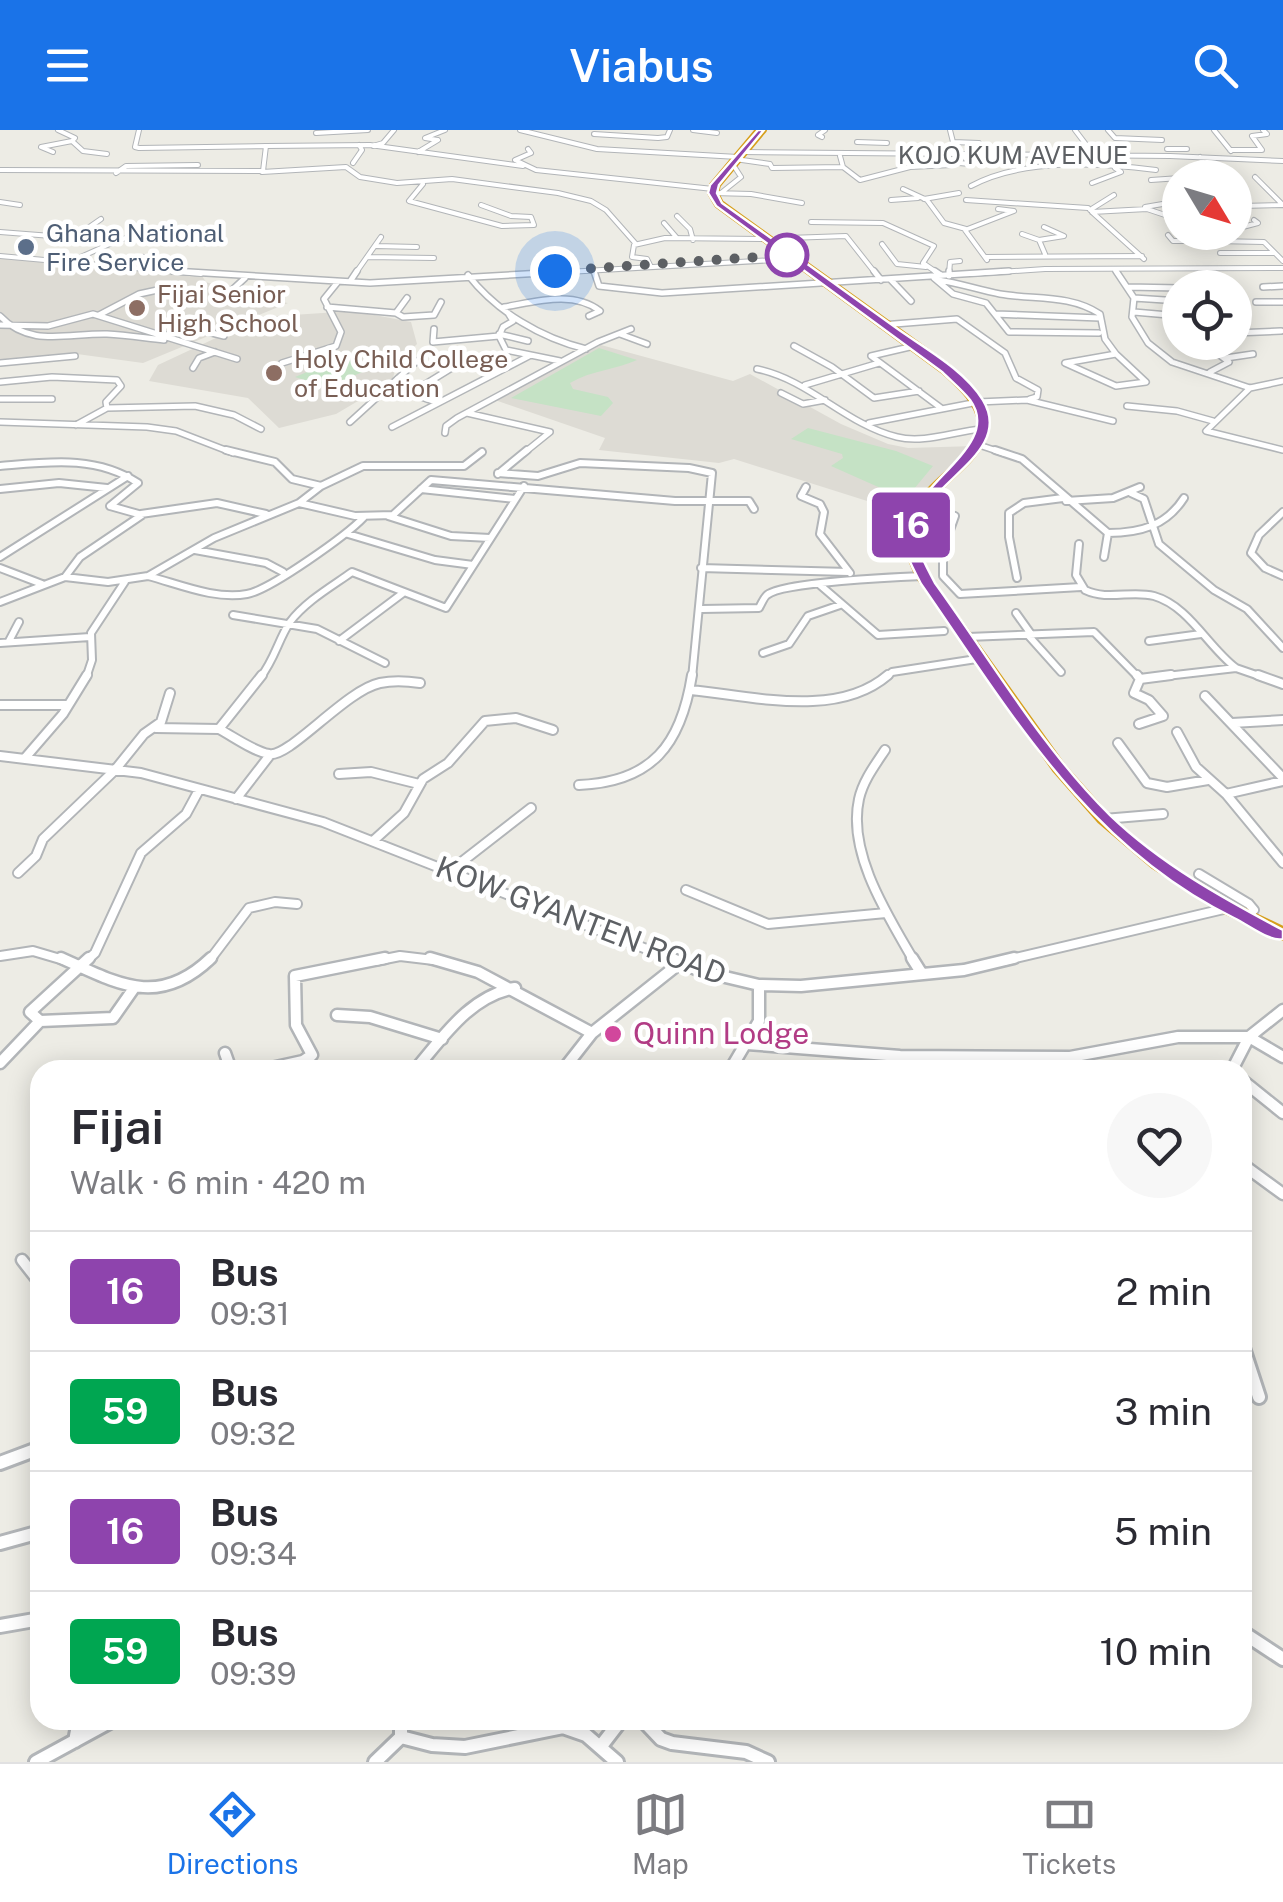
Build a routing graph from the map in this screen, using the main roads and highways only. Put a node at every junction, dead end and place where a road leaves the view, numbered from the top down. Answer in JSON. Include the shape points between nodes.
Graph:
{"nodes":[{"id":1,"x":760,"y":130,"type":"edge"},
{"id":2,"x":1283,"y":934,"type":"edge"}],
"edges":[{"from":1,"to":2,"type":"highway","via":[[715,192],[719,204],[959,380],[978,402],[978,445],[920,506],[911,525],[926,580],[1059,768],[1104,819],[1157,864]]}]}
